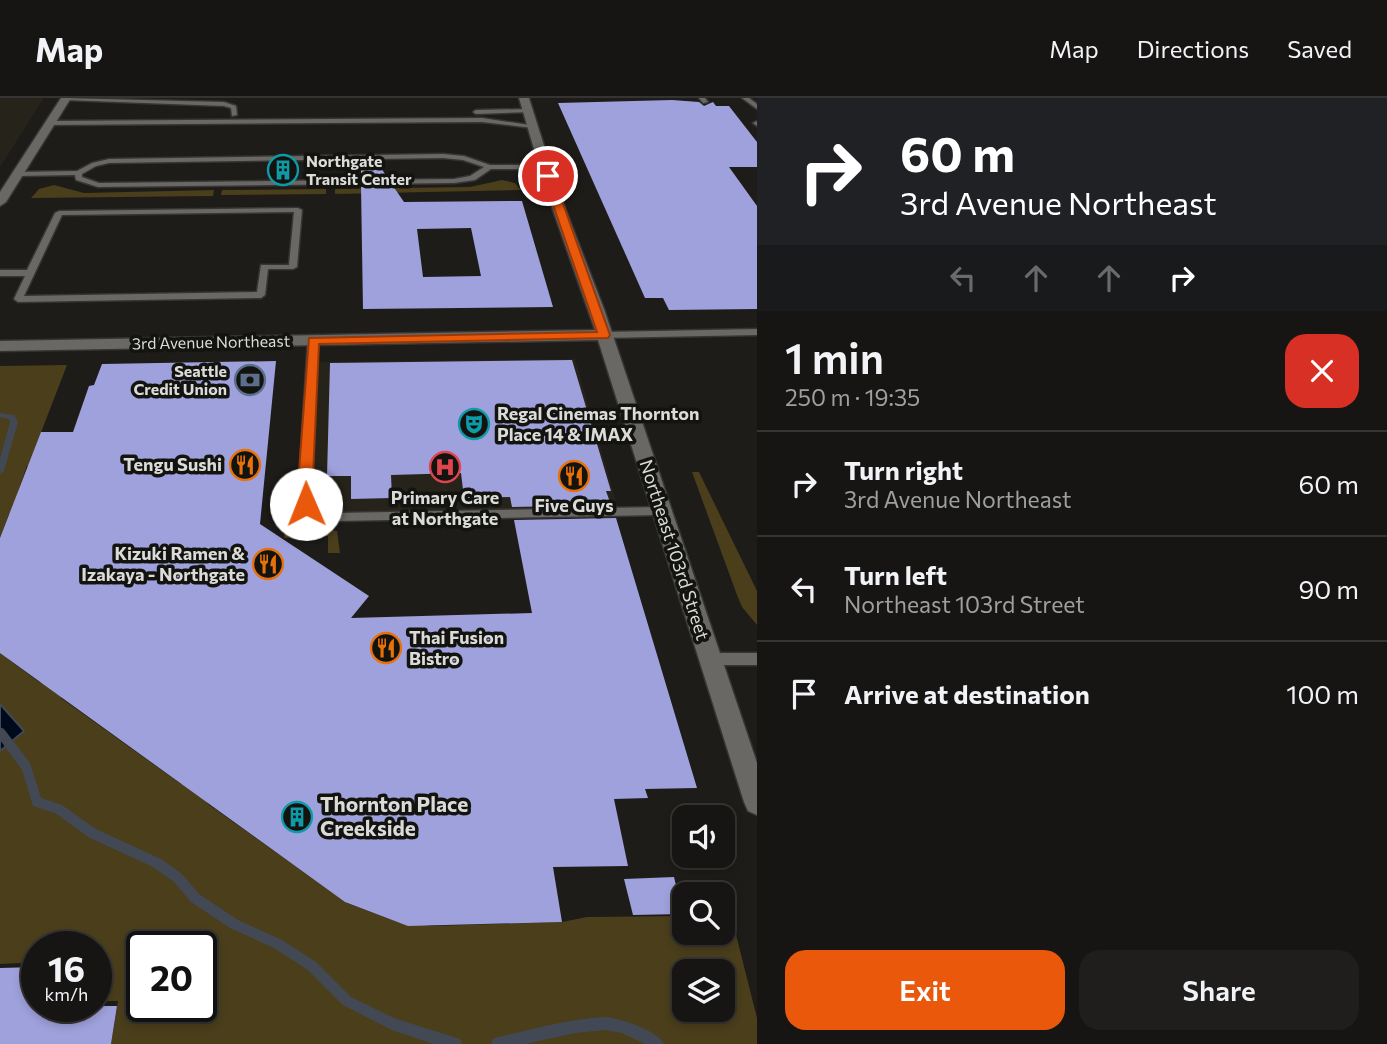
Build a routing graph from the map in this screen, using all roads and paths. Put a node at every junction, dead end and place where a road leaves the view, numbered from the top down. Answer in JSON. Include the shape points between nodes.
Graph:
{"nodes":[{"id":1,"x":66,"y":98,"type":"edge"},
{"id":2,"x":524,"y":98,"type":"edge"},
{"id":3,"x":745,"y":98,"type":"edge"},
{"id":4,"x":757,"y":107,"type":"edge"},
{"id":5,"x":528,"y":111,"type":"junction"},
{"id":6,"x":234,"y":115,"type":"junction"},
{"id":7,"x":51,"y":120,"type":"junction"},
{"id":8,"x":533,"y":126,"type":"junction"},
{"id":9,"x":489,"y":167,"type":"junction"},
{"id":10,"x":545,"y":167,"type":"junction"},
{"id":11,"x":78,"y":173,"type":"junction"},
{"id":12,"x":18,"y":174,"type":"junction"},
{"id":13,"x":0,"y":202,"type":"edge"},
{"id":14,"x":0,"y":273,"type":"edge"},
{"id":15,"x":30,"y":273,"type":"junction"},
{"id":16,"x":757,"y":332,"type":"edge"},
{"id":17,"x":604,"y":335,"type":"junction"},
{"id":18,"x":313,"y":340,"type":"junction"},
{"id":19,"x":0,"y":346,"type":"edge"},
{"id":20,"x":660,"y":511,"type":"junction"},
{"id":21,"x":710,"y":659,"type":"junction"},
{"id":22,"x":757,"y":659,"type":"edge"},
{"id":23,"x":757,"y":802,"type":"edge"}],
"edges":[{"from":1,"to":6,"type":"lane","via":[[224,104],[234,107]]},
{"from":1,"to":7,"type":"street"},
{"from":2,"to":5,"type":"street","name":"Northeast 103rd Street"},
{"from":3,"to":4,"type":"lane"},
{"from":5,"to":6,"type":"lane"},
{"from":5,"to":8,"type":"street","name":"Northeast 103rd Street"},
{"from":6,"to":7,"type":"lane"},
{"from":7,"to":8,"type":"lane","via":[[482,120]]},
{"from":7,"to":12,"type":"street"},
{"from":8,"to":10,"type":"street","name":"Northeast 103rd Street"},
{"from":9,"to":10,"type":"lane"},
{"from":9,"to":11,"type":"lane","via":[[443,156],[121,160],[94,164]]},
{"from":9,"to":11,"type":"lane","via":[[472,178],[454,181],[98,185],[79,178]]},
{"from":10,"to":17,"type":"street","name":"Northeast 103rd Street"},
{"from":11,"to":12,"type":"lane"},
{"from":12,"to":13,"type":"street"},
{"from":14,"to":15,"type":"lane"},
{"from":15,"to":15,"type":"lane","via":[[59,213],[299,210],[293,267],[264,267],[261,295],[18,299]]},
{"from":16,"to":17,"type":"lane","name":"3rd Avenue Northeast"},
{"from":17,"to":18,"type":"street","name":"3rd Avenue Northeast"},
{"from":17,"to":20,"type":"street","name":"Northeast 103rd Street"},
{"from":18,"to":19,"type":"street","name":"3rd Avenue Northeast"},
{"from":18,"to":20,"type":"lane","via":[[304,498],[318,514]]},
{"from":20,"to":21,"type":"street","name":"Northeast 103rd Street"},
{"from":21,"to":22,"type":"lane"},
{"from":21,"to":23,"type":"street","name":"Northeast 103rd Street"}]}
